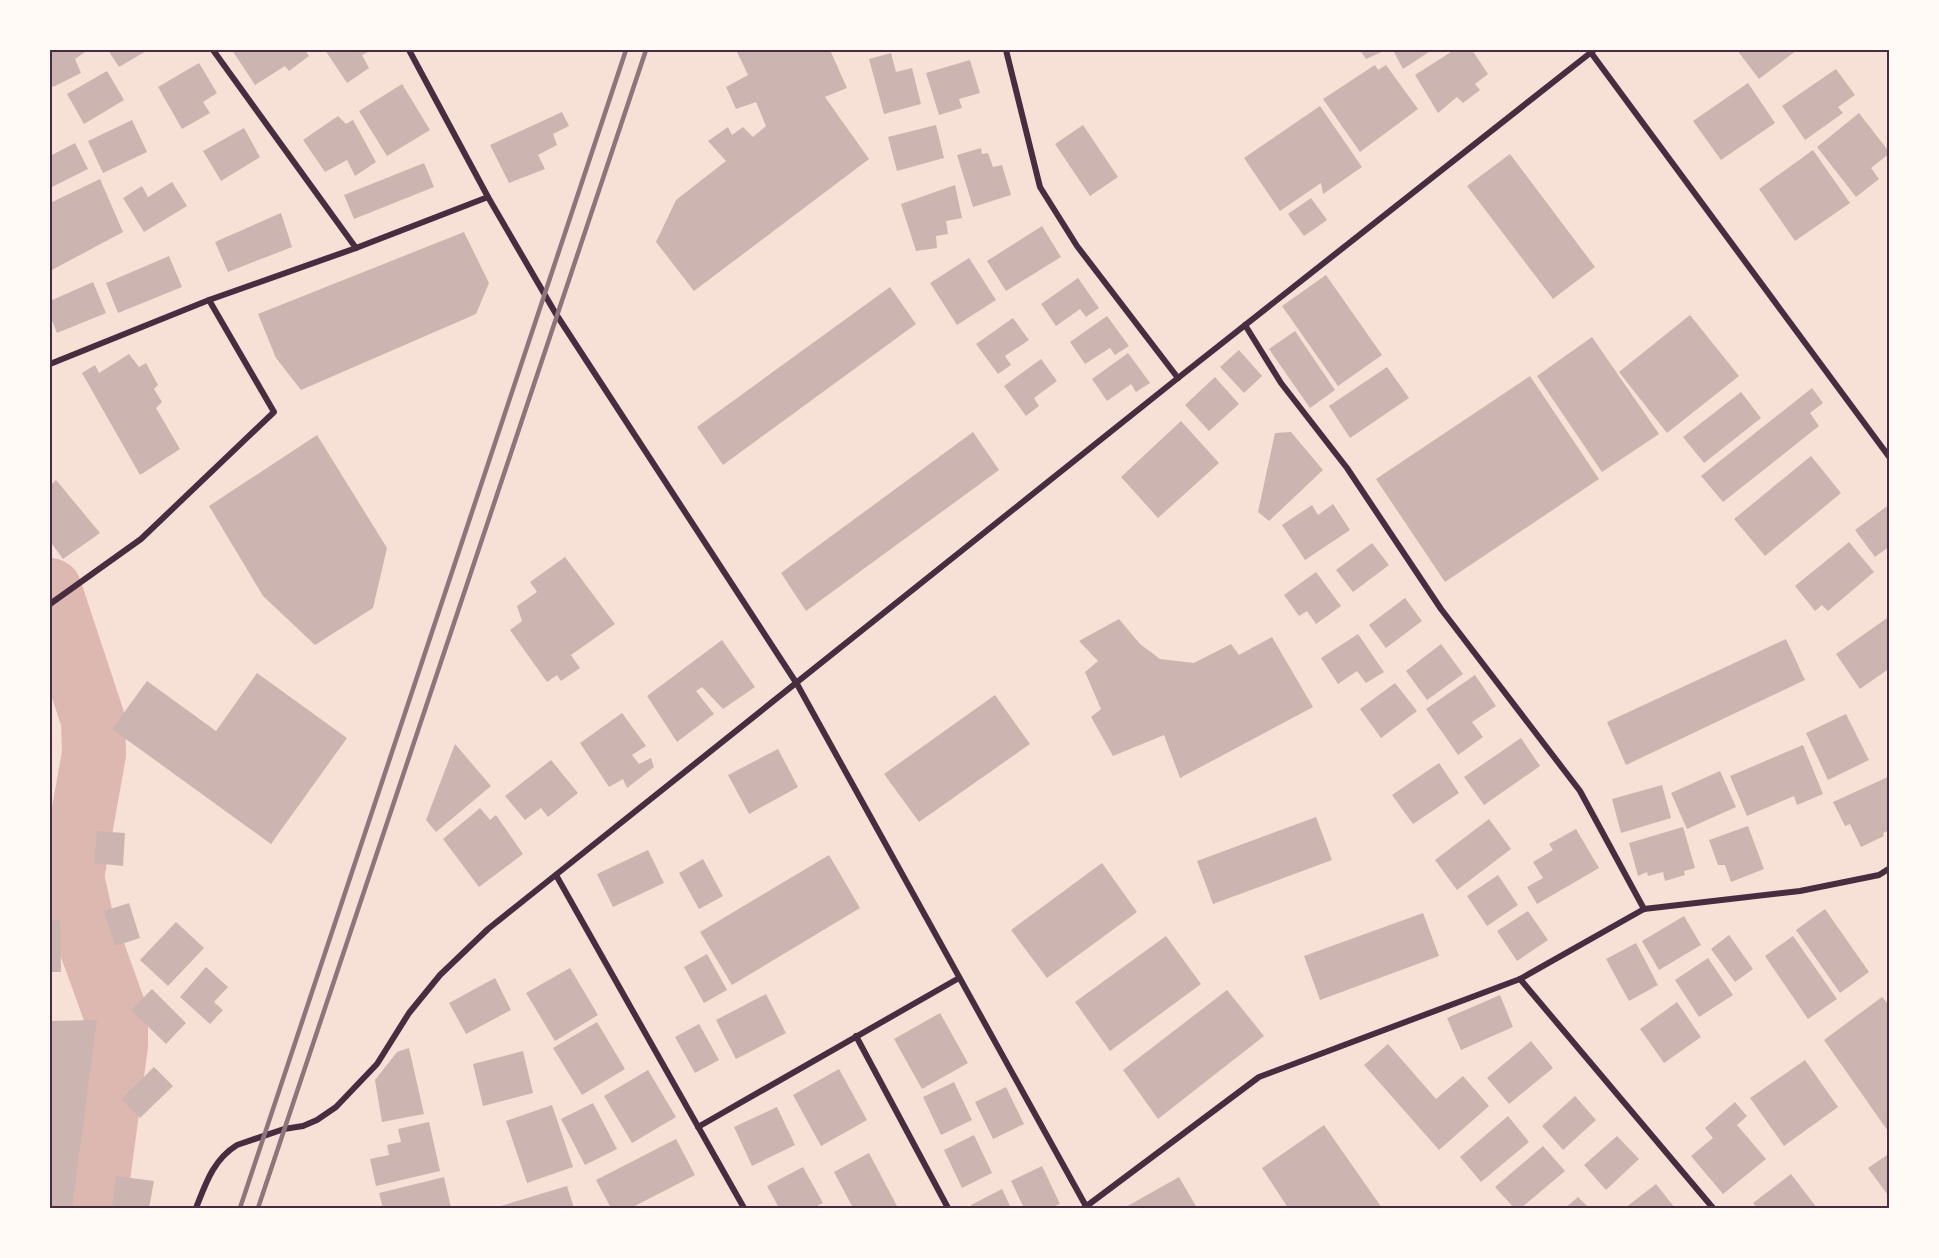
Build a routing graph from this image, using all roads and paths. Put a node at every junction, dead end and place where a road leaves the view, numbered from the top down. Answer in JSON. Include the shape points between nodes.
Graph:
{"nodes":[{"id":1,"x":213,"y":50,"type":"edge"},
{"id":2,"x":409,"y":50,"type":"edge"},
{"id":3,"x":1006,"y":50,"type":"edge"},
{"id":4,"x":1591,"y":50,"type":"edge"},
{"id":5,"x":488,"y":197,"type":"junction"},
{"id":6,"x":356,"y":248,"type":"junction"},
{"id":7,"x":209,"y":300,"type":"junction"},
{"id":8,"x":1245,"y":326,"type":"junction"},
{"id":9,"x":50,"y":364,"type":"edge"},
{"id":10,"x":1178,"y":378,"type":"junction"},
{"id":11,"x":1890,"y":458,"type":"edge"},
{"id":12,"x":50,"y":604,"type":"edge"},
{"id":13,"x":797,"y":684,"type":"junction"},
{"id":14,"x":1890,"y":868,"type":"edge"},
{"id":15,"x":556,"y":875,"type":"junction"},
{"id":16,"x":1644,"y":909,"type":"junction"},
{"id":17,"x":959,"y":978,"type":"junction"},
{"id":18,"x":1520,"y":979,"type":"junction"},
{"id":19,"x":856,"y":1036,"type":"junction"},
{"id":20,"x":698,"y":1127,"type":"junction"},
{"id":21,"x":1085,"y":1208,"type":"edge"},
{"id":22,"x":196,"y":1209,"type":"edge"},
{"id":23,"x":744,"y":1209,"type":"edge"},
{"id":24,"x":948,"y":1209,"type":"edge"},
{"id":25,"x":1713,"y":1209,"type":"edge"}],
"edges":[{"from":1,"to":6,"type":"street"},
{"from":2,"to":5,"type":"street"},
{"from":3,"to":10,"type":"street","via":[[1040,187],[1077,246]]},
{"from":4,"to":8,"type":"street"},
{"from":4,"to":11,"type":"street"},
{"from":5,"to":6,"type":"street"},
{"from":5,"to":13,"type":"street","via":[[556,314]]},
{"from":6,"to":7,"type":"street"},
{"from":7,"to":9,"type":"street"},
{"from":7,"to":12,"type":"street","via":[[274,412],[141,539]]},
{"from":8,"to":10,"type":"street"},
{"from":8,"to":16,"type":"street","via":[[1281,383],[1347,468],[1441,609],[1580,791]]},
{"from":10,"to":13,"type":"street"},
{"from":13,"to":15,"type":"street"},
{"from":13,"to":17,"type":"street"},
{"from":14,"to":16,"type":"street","via":[[1879,875],[1800,891]]},
{"from":15,"to":20,"type":"street"},
{"from":15,"to":22,"type":"street","via":[[488,929],[440,975],[409,1013],[377,1064],[336,1107],[303,1126],[237,1144],[226,1151],[209,1173]]},
{"from":16,"to":18,"type":"street"},
{"from":17,"to":19,"type":"street"},
{"from":17,"to":21,"type":"street"},
{"from":18,"to":21,"type":"street","via":[[1259,1077]]},
{"from":18,"to":25,"type":"street"},
{"from":19,"to":20,"type":"street"},
{"from":19,"to":24,"type":"street"},
{"from":20,"to":23,"type":"street"}]}
